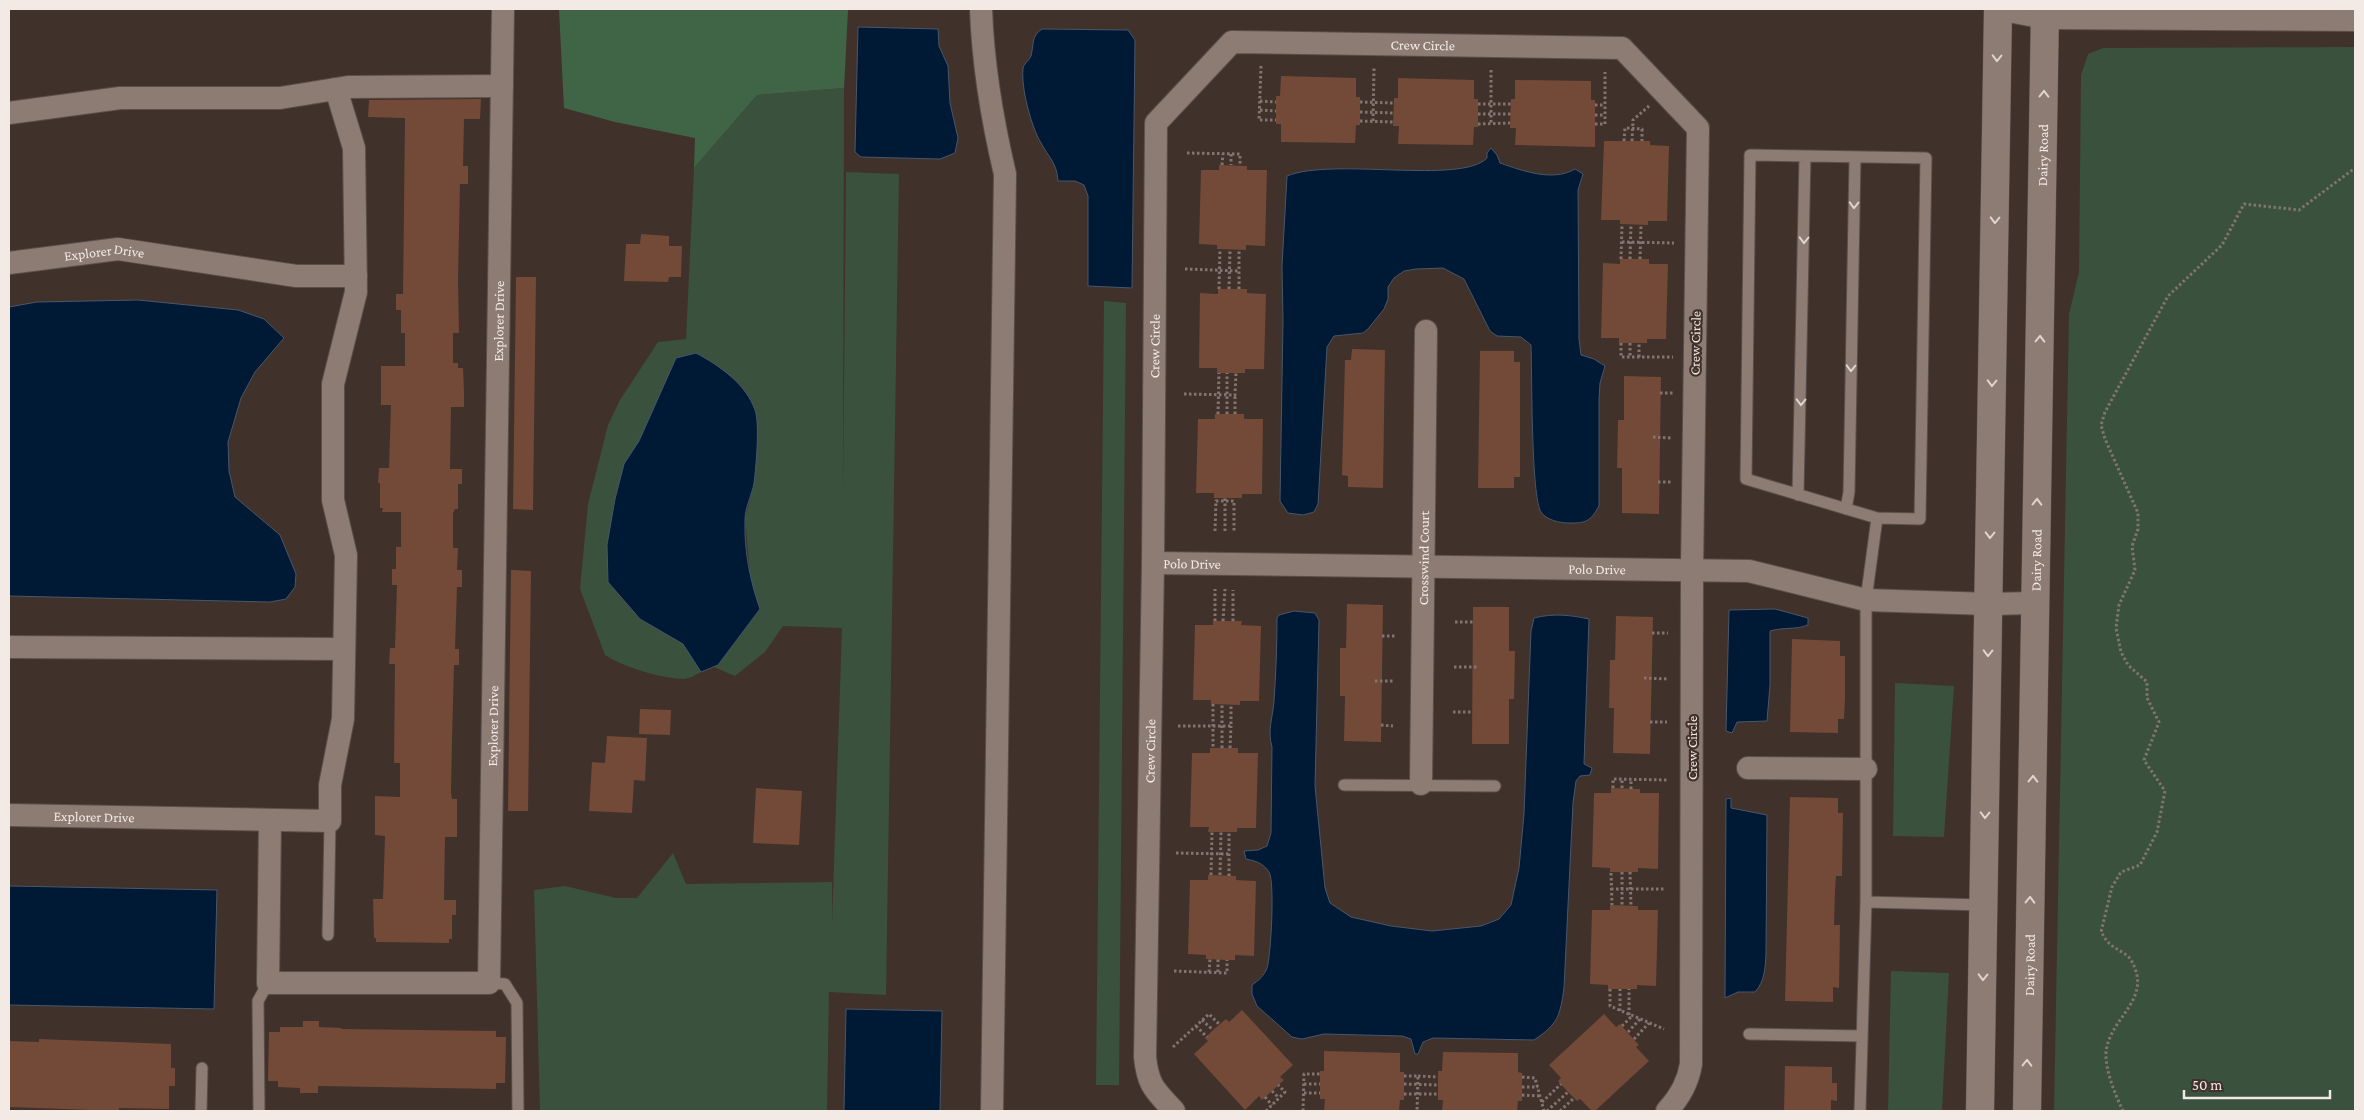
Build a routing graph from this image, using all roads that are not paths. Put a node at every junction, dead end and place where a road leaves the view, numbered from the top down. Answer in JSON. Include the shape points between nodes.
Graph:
{"nodes":[{"id":1,"x":503,"y":9,"type":"edge"},
{"id":2,"x":981,"y":9,"type":"edge"},
{"id":3,"x":1979,"y":9,"type":"edge"},
{"id":4,"x":1998,"y":9,"type":"edge"},
{"id":5,"x":2046,"y":14,"type":"edge"},
{"id":6,"x":2355,"y":20,"type":"edge"},
{"id":7,"x":502,"y":86,"type":"junction"},
{"id":8,"x":336,"y":89,"type":"junction"},
{"id":9,"x":9,"y":113,"type":"edge"},
{"id":10,"x":1805,"y":156,"type":"junction"},
{"id":11,"x":1855,"y":157,"type":"junction"},
{"id":12,"x":9,"y":263,"type":"edge"},
{"id":13,"x":356,"y":276,"type":"junction"},
{"id":14,"x":1426,"y":331,"type":"dead end"},
{"id":15,"x":1798,"y":495,"type":"junction"},
{"id":16,"x":1846,"y":509,"type":"junction"},
{"id":17,"x":1877,"y":518,"type":"junction"},
{"id":18,"x":1153,"y":563,"type":"junction"},
{"id":19,"x":1424,"y":566,"type":"junction"},
{"id":20,"x":1692,"y":570,"type":"junction"},
{"id":21,"x":1866,"y":600,"type":"junction"},
{"id":22,"x":2036,"y":603,"type":"junction"},
{"id":23,"x":1989,"y":604,"type":"junction"},
{"id":24,"x":9,"y":647,"type":"edge"},
{"id":25,"x":344,"y":649,"type":"junction"},
{"id":26,"x":1748,"y":768,"type":"dead end"},
{"id":27,"x":1866,"y":769,"type":"junction"},
{"id":28,"x":1421,"y":784,"type":"junction"},
{"id":29,"x":1344,"y":785,"type":"dead end"},
{"id":30,"x":1495,"y":786,"type":"dead end"},
{"id":31,"x":9,"y":815,"type":"edge"},
{"id":32,"x":270,"y":821,"type":"junction"},
{"id":33,"x":330,"y":821,"type":"junction"},
{"id":34,"x":1866,"y":902,"type":"junction"},
{"id":35,"x":1984,"y":905,"type":"junction"},
{"id":36,"x":328,"y":935,"type":"dead end"},
{"id":37,"x":268,"y":982,"type":"junction"},
{"id":38,"x":489,"y":984,"type":"junction"},
{"id":39,"x":1749,"y":1034,"type":"dead end"},
{"id":40,"x":1862,"y":1036,"type":"junction"},
{"id":41,"x":202,"y":1068,"type":"dead end"},
{"id":42,"x":201,"y":1111,"type":"edge"},
{"id":43,"x":259,"y":1111,"type":"edge"},
{"id":44,"x":518,"y":1111,"type":"edge"},
{"id":45,"x":992,"y":1111,"type":"edge"},
{"id":46,"x":1174,"y":1111,"type":"edge"},
{"id":47,"x":1667,"y":1111,"type":"edge"},
{"id":48,"x":1860,"y":1111,"type":"edge"},
{"id":49,"x":1980,"y":1111,"type":"edge"},
{"id":50,"x":2026,"y":1111,"type":"edge"}],
"edges":[{"from":1,"to":7,"type":"street","name":"Explorer Drive"},
{"from":2,"to":45,"type":"street","via":[[982,44],[993,125],[1005,174]]},
{"from":3,"to":4,"type":"street"},
{"from":4,"to":5,"type":"street"},
{"from":4,"to":23,"type":"street","one_way":true},
{"from":5,"to":6,"type":"street"},
{"from":22,"to":5,"type":"street","name":"Dairy Road","one_way":true},
{"from":7,"to":8,"type":"street"},
{"from":7,"to":38,"type":"street","name":"Explorer Drive"},
{"from":8,"to":9,"type":"street","via":[[280,98],[120,98]]},
{"from":8,"to":13,"type":"street","via":[[354,148]]},
{"from":10,"to":11,"type":"lane"},
{"from":10,"to":15,"type":"lane","one_way":true},
{"from":10,"to":15,"type":"lane","via":[[1750,155],[1746,479]]},
{"from":11,"to":16,"type":"lane","one_way":true,"via":[[1849,492]]},
{"from":11,"to":17,"type":"lane","via":[[1926,158],[1920,519]]},
{"from":12,"to":13,"type":"street","name":"Explorer Drive","via":[[118,249],[296,276]]},
{"from":13,"to":25,"type":"street","via":[[356,292],[333,384],[333,500],[346,555]]},
{"from":14,"to":19,"type":"street","name":"Crosswind Court"},
{"from":15,"to":16,"type":"lane"},
{"from":16,"to":17,"type":"lane"},
{"from":17,"to":21,"type":"lane"},
{"from":18,"to":19,"type":"street","name":"Polo Drive"},
{"from":18,"to":20,"type":"street","name":"Crew Circle","via":[[1156,123],[1232,42],[1262,42],[1622,48],[1698,128]]},
{"from":18,"to":46,"type":"street","name":"Crew Circle","via":[[1145,1057],[1152,1088]]},
{"from":19,"to":20,"type":"street","name":"Polo Drive"},
{"from":19,"to":28,"type":"street","name":"Crosswind Court"},
{"from":20,"to":21,"type":"street","name":"Polo Drive","via":[[1749,571]]},
{"from":20,"to":47,"type":"street","name":"Crew Circle","via":[[1691,1064],[1688,1080]]},
{"from":21,"to":23,"type":"street","name":"Polo Drive"},
{"from":21,"to":27,"type":"lane"},
{"from":22,"to":23,"type":"street","name":"Polo Drive"},
{"from":50,"to":22,"type":"street","name":"Dairy Road","one_way":true},
{"from":23,"to":35,"type":"street","one_way":true},
{"from":24,"to":25,"type":"street"},
{"from":25,"to":33,"type":"street","via":[[343,719],[330,785]]},
{"from":26,"to":27,"type":"street"},
{"from":27,"to":34,"type":"lane"},
{"from":28,"to":29,"type":"lane"},
{"from":28,"to":30,"type":"lane"},
{"from":31,"to":32,"type":"street","name":"Explorer Drive"},
{"from":32,"to":33,"type":"street","name":"Explorer Drive"},
{"from":32,"to":37,"type":"street"},
{"from":33,"to":36,"type":"lane"},
{"from":34,"to":35,"type":"lane"},
{"from":34,"to":40,"type":"lane"},
{"from":35,"to":49,"type":"street","one_way":true},
{"from":37,"to":38,"type":"street"},
{"from":37,"to":43,"type":"lane","via":[[258,1001]]},
{"from":38,"to":44,"type":"lane","via":[[505,984],[517,1003]]},
{"from":39,"to":40,"type":"lane"},
{"from":40,"to":48,"type":"lane"},
{"from":41,"to":42,"type":"lane"}]}
